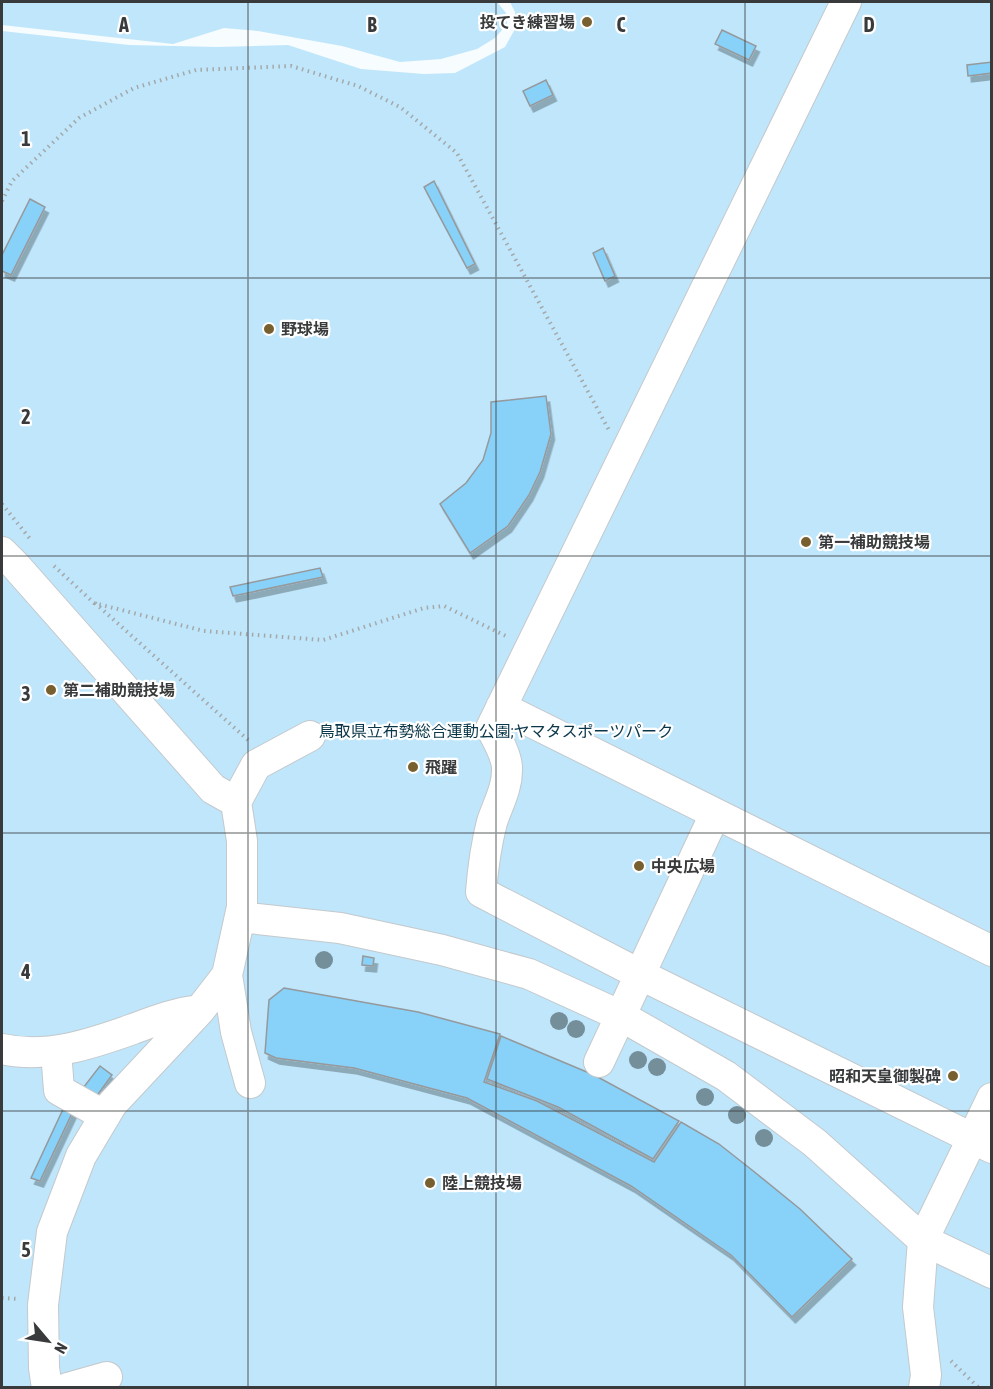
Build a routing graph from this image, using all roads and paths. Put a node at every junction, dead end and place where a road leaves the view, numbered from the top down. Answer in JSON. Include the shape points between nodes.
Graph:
{"nodes":[{"id":1,"x":846,"y":2,"type":"edge"},
{"id":2,"x":2,"y":201,"type":"edge"},
{"id":3,"x":623,"y":456,"type":"junction"},
{"id":4,"x":2,"y":504,"type":"edge"},
{"id":5,"x":37,"y":548,"type":"dead end"},
{"id":6,"x":2,"y":552,"type":"edge"},
{"id":7,"x":52,"y":564,"type":"dead end"},
{"id":8,"x":94,"y":603,"type":"junction"},
{"id":9,"x":530,"y":647,"type":"junction"},
{"id":10,"x":501,"y":707,"type":"junction"},
{"id":11,"x":310,"y":736,"type":"dead end"},
{"id":12,"x":269,"y":758,"type":"junction"},
{"id":13,"x":237,"y":802,"type":"junction"},
{"id":14,"x":715,"y":814,"type":"junction"},
{"id":15,"x":240,"y":917,"type":"junction"},
{"id":16,"x":992,"y":951,"type":"edge"},
{"id":17,"x":227,"y":975,"type":"junction"},
{"id":18,"x":641,"y":975,"type":"junction"},
{"id":19,"x":200,"y":1010,"type":"junction"},
{"id":20,"x":621,"y":1016,"type":"junction"},
{"id":21,"x":2,"y":1049,"type":"edge"},
{"id":22,"x":56,"y":1051,"type":"junction"},
{"id":23,"x":599,"y":1062,"type":"dead end"},
{"id":24,"x":250,"y":1083,"type":"dead end"},
{"id":25,"x":992,"y":1098,"type":"edge"},
{"id":26,"x":105,"y":1116,"type":"junction"},
{"id":27,"x":982,"y":1143,"type":"edge"},
{"id":28,"x":923,"y":1240,"type":"junction"},
{"id":29,"x":992,"y":1273,"type":"edge"},
{"id":30,"x":107,"y":1377,"type":"dead end"},
{"id":31,"x":47,"y":1388,"type":"edge"},
{"id":32,"x":68,"y":1388,"type":"edge"},
{"id":33,"x":924,"y":1388,"type":"edge"}],
"edges":[{"from":1,"to":3,"type":"street"},
{"from":2,"to":3,"type":"path","via":[[12,181],[79,118],[134,88],[196,70],[291,66],[358,86],[400,107],[457,153]]},
{"from":3,"to":9,"type":"street"},
{"from":4,"to":5,"type":"path"},
{"from":6,"to":13,"type":"street","via":[[213,789]]},
{"from":7,"to":8,"type":"path"},
{"from":8,"to":9,"type":"path","via":[[204,632],[323,640],[424,608],[444,606]]},
{"from":8,"to":12,"type":"path"},
{"from":9,"to":10,"type":"street"},
{"from":10,"to":14,"type":"street"},
{"from":10,"to":18,"type":"street","via":[[491,728],[507,766],[504,790],[484,853],[481,892]]},
{"from":11,"to":12,"type":"street"},
{"from":12,"to":13,"type":"street","via":[[256,765]]},
{"from":13,"to":15,"type":"street","via":[[242,841]]},
{"from":14,"to":16,"type":"street"},
{"from":14,"to":18,"type":"street"},
{"from":15,"to":17,"type":"street"},
{"from":15,"to":20,"type":"street","via":[[340,928],[442,950],[529,974]]},
{"from":17,"to":19,"type":"street"},
{"from":17,"to":24,"type":"street","via":[[236,1032]]},
{"from":18,"to":20,"type":"street"},
{"from":18,"to":27,"type":"street"},
{"from":19,"to":22,"type":"street","via":[[178,1012],[93,1043]]},
{"from":19,"to":26,"type":"street"},
{"from":20,"to":23,"type":"street"},
{"from":20,"to":28,"type":"street","via":[[726,1076],[815,1143]]},
{"from":21,"to":22,"type":"street"},
{"from":22,"to":26,"type":"street","via":[[59,1090]]},
{"from":25,"to":27,"type":"street"},
{"from":26,"to":31,"type":"street","via":[[81,1156],[52,1232],[43,1305]]},
{"from":27,"to":28,"type":"street"},
{"from":28,"to":29,"type":"street"},
{"from":28,"to":33,"type":"street","via":[[918,1307]]},
{"from":30,"to":32,"type":"street"}]}
